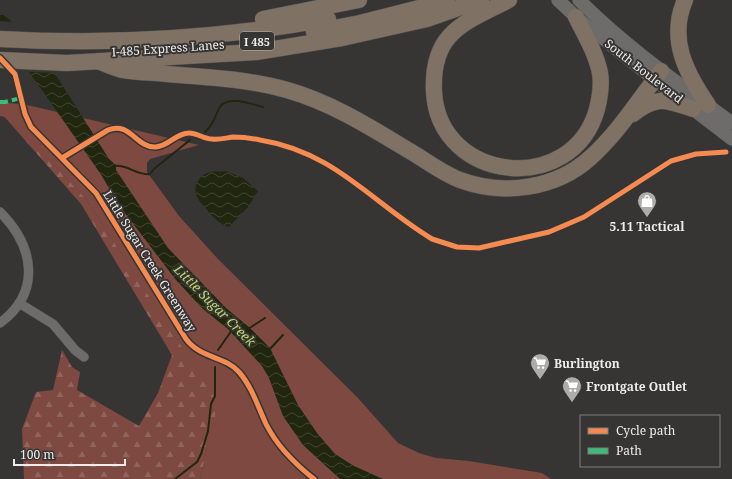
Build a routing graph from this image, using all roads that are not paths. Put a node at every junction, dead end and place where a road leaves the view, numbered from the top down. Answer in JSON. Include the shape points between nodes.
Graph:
{"nodes":[{"id":1,"x":360,"y":0,"type":"edge"},
{"id":2,"x":411,"y":0,"type":"edge"},
{"id":3,"x":451,"y":0,"type":"edge"},
{"id":4,"x":481,"y":0,"type":"edge"},
{"id":5,"x":509,"y":0,"type":"edge"},
{"id":6,"x":579,"y":0,"type":"edge"},
{"id":7,"x":685,"y":0,"type":"edge"},
{"id":8,"x":560,"y":2,"type":"edge"},
{"id":9,"x":576,"y":17,"type":"junction"},
{"id":10,"x":0,"y":30,"type":"edge"},
{"id":11,"x":0,"y":39,"type":"edge"},
{"id":12,"x":58,"y":48,"type":"junction"},
{"id":13,"x":0,"y":49,"type":"edge"},
{"id":14,"x":0,"y":60,"type":"edge"},
{"id":15,"x":98,"y":61,"type":"junction"},
{"id":16,"x":657,"y":75,"type":"junction"},
{"id":17,"x":700,"y":107,"type":"junction"},
{"id":18,"x":623,"y":122,"type":"junction"},
{"id":19,"x":732,"y":123,"type":"edge"},
{"id":20,"x":732,"y":139,"type":"edge"},
{"id":21,"x":0,"y":212,"type":"edge"},
{"id":22,"x":19,"y":303,"type":"junction"},
{"id":23,"x":0,"y":323,"type":"edge"},
{"id":24,"x":84,"y":357,"type":"dead end"}],
"edges":[{"from":1,"to":12,"type":"highway","number":"I 485","via":[[255,21],[174,31],[108,34]]},
{"from":2,"to":12,"type":"highway","name":"I-485 Express Lanes","number":"I 485","via":[[340,17],[255,31]]},
{"from":3,"to":12,"type":"highway","name":"I-485 Express Lanes","number":"I 485","via":[[360,23],[250,42],[128,52]]},
{"from":4,"to":15,"type":"highway","number":"I 485","via":[[426,19],[256,52]]},
{"from":5,"to":9,"type":"highway","via":[[468,21],[451,33],[437,58],[434,82],[435,104],[439,117],[452,138],[469,155],[499,167],[530,168],[556,160],[586,134],[594,118],[601,89],[600,74]]},
{"from":6,"to":16,"type":"main road","name":"South Boulevard"},
{"from":7,"to":17,"type":"highway","via":[[678,31],[679,49]]},
{"from":8,"to":9,"type":"main road","name":"South Boulevard"},
{"from":9,"to":16,"type":"main road","name":"South Boulevard"},
{"from":10,"to":12,"type":"highway","number":"I 485"},
{"from":11,"to":12,"type":"highway","name":"I-485 Express Lanes","number":"I 485"},
{"from":12,"to":13,"type":"highway","name":"I-485 Express Lanes","number":"I 485"},
{"from":12,"to":14,"type":"highway","number":"I 485"},
{"from":12,"to":15,"type":"highway","number":"I 485"},
{"from":15,"to":18,"type":"highway","via":[[122,70],[222,78],[287,90],[332,107],[450,175],[481,186],[534,186],[566,174],[589,159]]},
{"from":16,"to":17,"type":"main road","name":"South Boulevard"},
{"from":16,"to":18,"type":"highway"},
{"from":17,"to":18,"type":"highway","via":[[655,100],[642,106]]},
{"from":17,"to":19,"type":"main road","name":"South Boulevard"},
{"from":17,"to":20,"type":"main road","name":"South Boulevard"},
{"from":21,"to":22,"type":"street","via":[[15,229],[27,254],[27,283]]},
{"from":22,"to":23,"type":"street","via":[[9,317]]},
{"from":22,"to":24,"type":"street","via":[[53,324]]}]}
